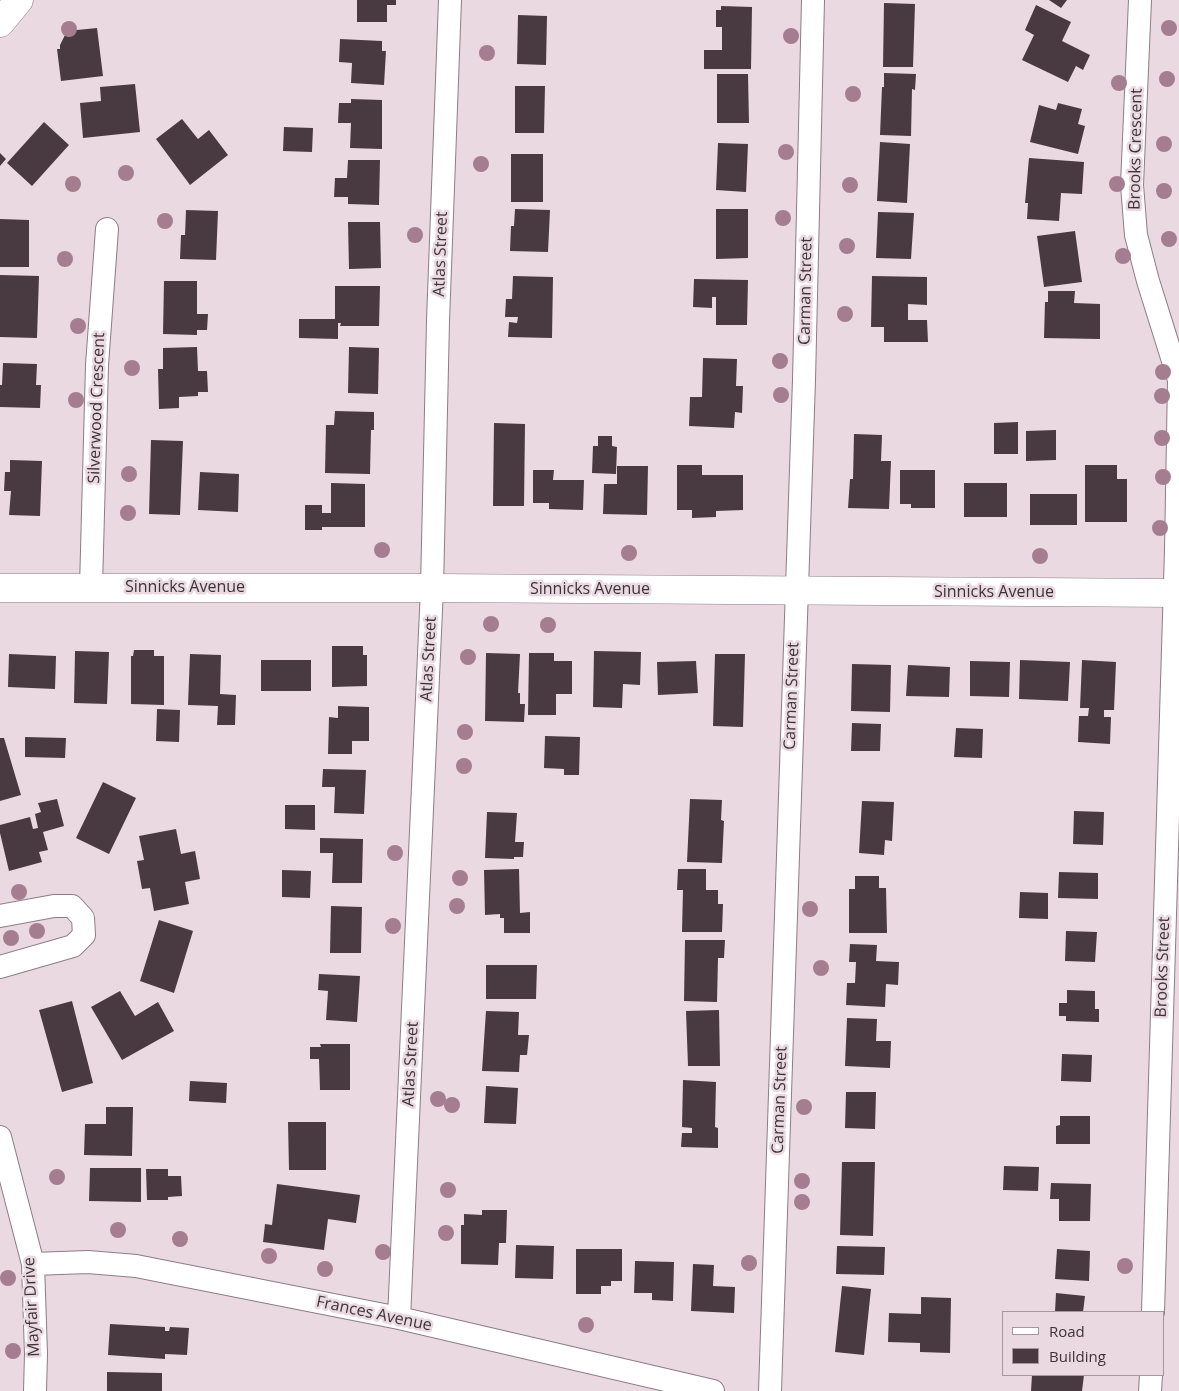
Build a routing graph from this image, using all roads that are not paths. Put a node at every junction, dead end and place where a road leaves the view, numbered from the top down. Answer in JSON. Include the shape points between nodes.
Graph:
{"nodes":[{"id":1,"x":19,"y":0,"type":"edge"},
{"id":2,"x":450,"y":0,"type":"edge"},
{"id":3,"x":813,"y":0,"type":"edge"},
{"id":4,"x":1140,"y":0,"type":"edge"},
{"id":5,"x":0,"y":23,"type":"edge"},
{"id":6,"x":107,"y":229,"type":"dead end"},
{"id":7,"x":91,"y":587,"type":"junction"},
{"id":8,"x":0,"y":588,"type":"edge"},
{"id":9,"x":432,"y":588,"type":"junction"},
{"id":10,"x":796,"y":591,"type":"junction"},
{"id":11,"x":1177,"y":593,"type":"edge"},
{"id":12,"x":0,"y":916,"type":"edge"},
{"id":13,"x":0,"y":967,"type":"edge"},
{"id":14,"x":0,"y":1137,"type":"edge"},
{"id":15,"x":7,"y":1194,"type":"edge"},
{"id":16,"x":33,"y":1264,"type":"junction"},
{"id":17,"x":1153,"y":1311,"type":"edge"},
{"id":18,"x":400,"y":1318,"type":"junction"},
{"id":19,"x":1151,"y":1376,"type":"edge"},
{"id":20,"x":35,"y":1391,"type":"edge"},
{"id":21,"x":713,"y":1391,"type":"edge"},
{"id":22,"x":770,"y":1391,"type":"edge"},
{"id":23,"x":1150,"y":1391,"type":"edge"}],
"edges":[{"from":1,"to":5,"type":"street"},
{"from":2,"to":9,"type":"street","name":"Atlas Street"},
{"from":3,"to":10,"type":"street","name":"Carman Street"},
{"from":4,"to":11,"type":"street","name":"Brooks Crescent","via":[[1132,185],[1136,234],[1179,380]]},
{"from":6,"to":7,"type":"street","name":"Silverwood Crescent","via":[[97,365]]},
{"from":7,"to":8,"type":"street","name":"Sinnicks Avenue"},
{"from":7,"to":9,"type":"street","name":"Sinnicks Avenue"},
{"from":9,"to":10,"type":"street","name":"Sinnicks Avenue"},
{"from":9,"to":18,"type":"street","name":"Atlas Street"},
{"from":10,"to":11,"type":"street","name":"Sinnicks Avenue"},
{"from":10,"to":22,"type":"street","name":"Carman Street"},
{"from":11,"to":17,"type":"street","name":"Brooks Street"},
{"from":12,"to":13,"type":"street","via":[[72,906],[83,918],[84,935],[73,946]]},
{"from":14,"to":15,"type":"street","name":"Mayfair Drive"},
{"from":15,"to":16,"type":"street","name":"Mayfair Drive"},
{"from":16,"to":18,"type":"street","name":"Frances Avenue","via":[[88,1262],[136,1266]]},
{"from":16,"to":20,"type":"street","name":"Mayfair Drive"},
{"from":18,"to":21,"type":"street","name":"Frances Avenue"},
{"from":19,"to":23,"type":"street"}]}
